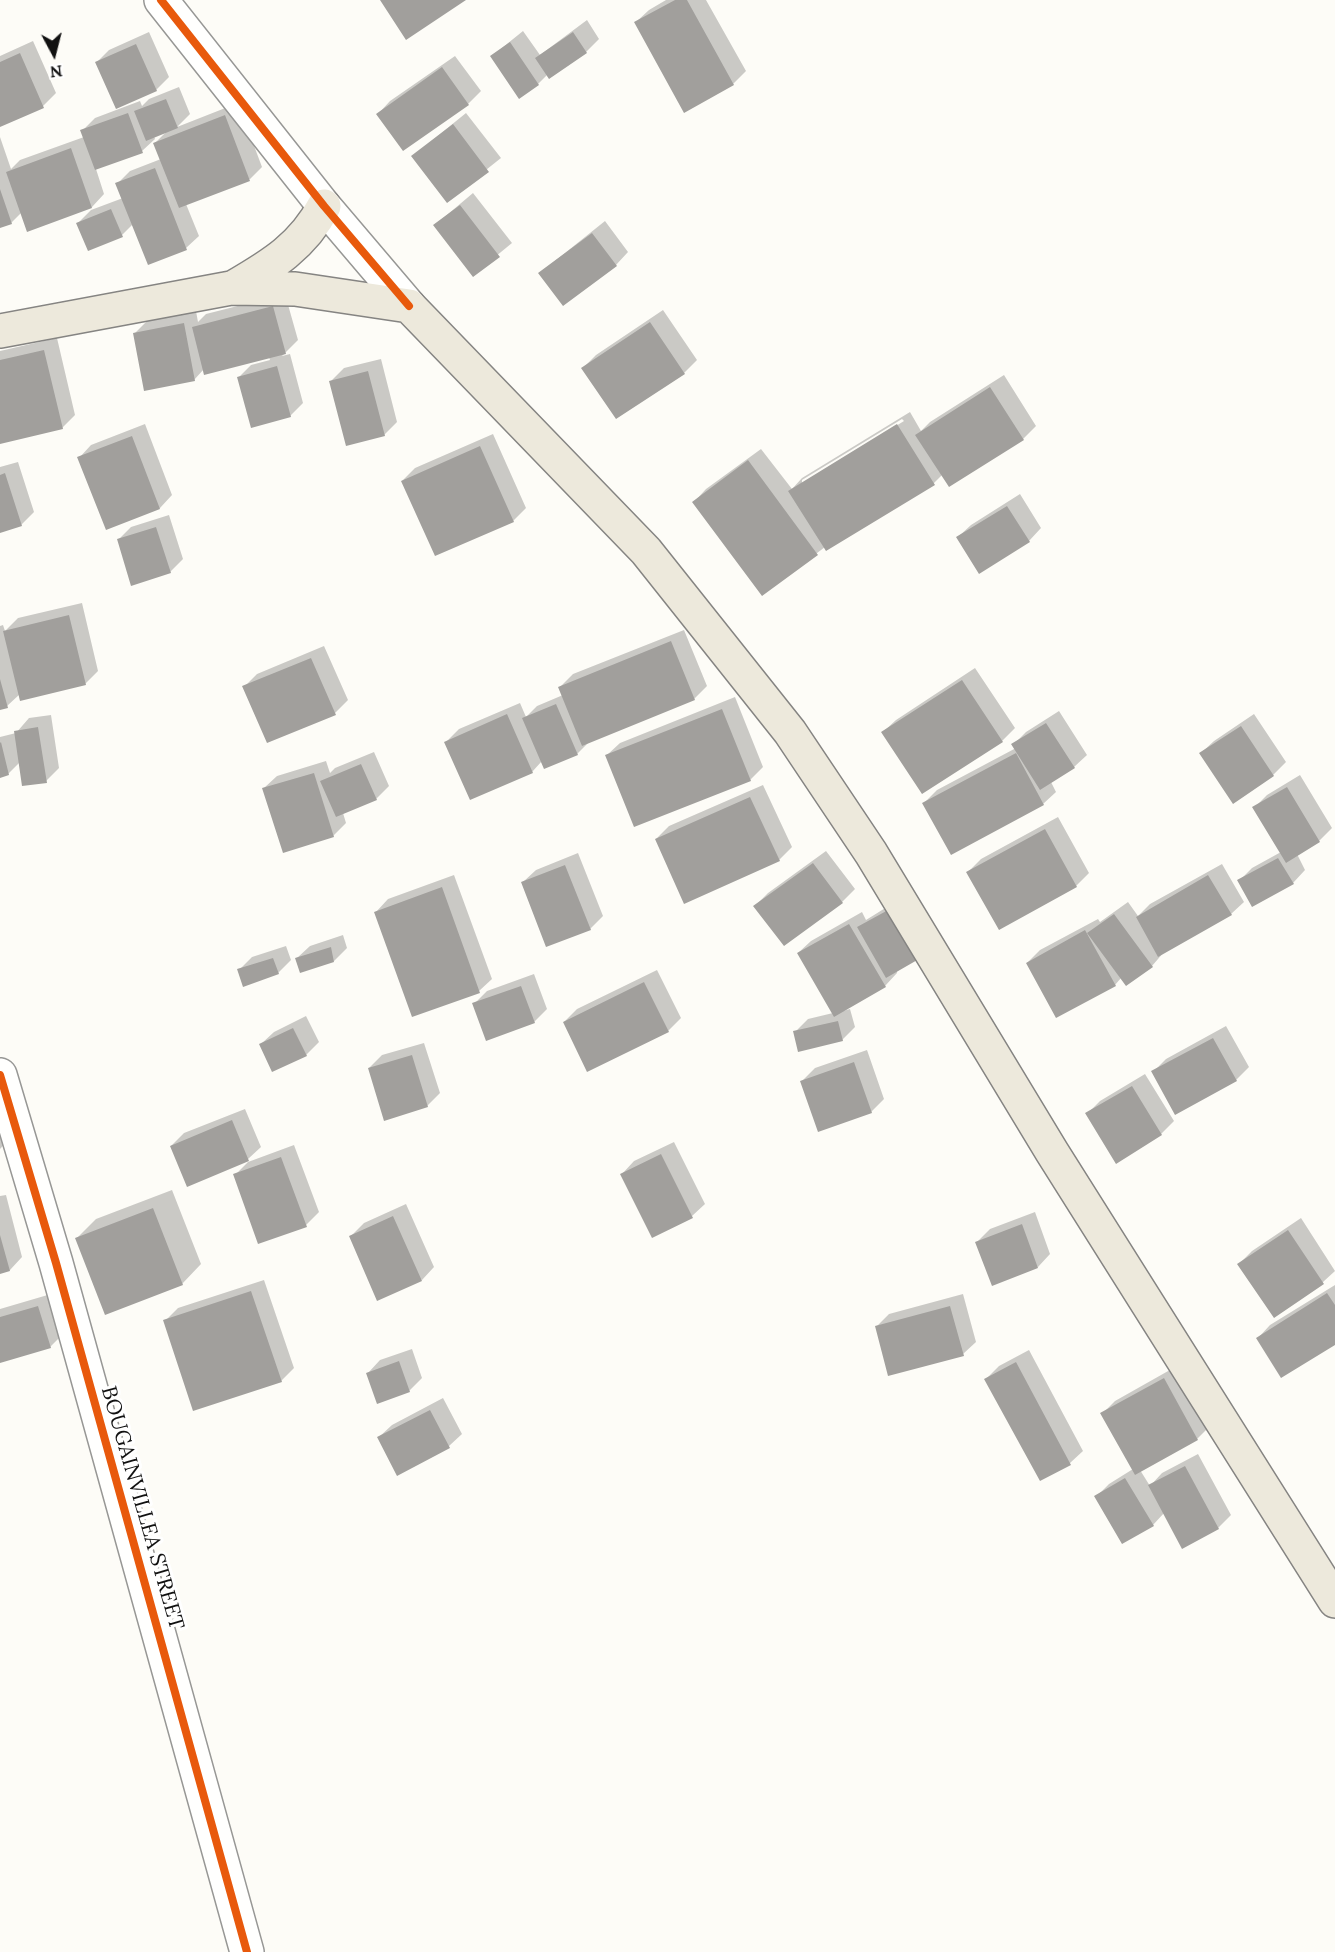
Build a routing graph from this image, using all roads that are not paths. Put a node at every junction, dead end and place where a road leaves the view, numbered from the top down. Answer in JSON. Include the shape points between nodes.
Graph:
{"nodes":[{"id":1,"x":161,"y":0,"type":"edge"},
{"id":2,"x":324,"y":206,"type":"junction"},
{"id":3,"x":231,"y":288,"type":"junction"},
{"id":4,"x":409,"y":306,"type":"junction"},
{"id":5,"x":0,"y":331,"type":"edge"},
{"id":6,"x":0,"y":1075,"type":"edge"},
{"id":7,"x":1335,"y":1601,"type":"edge"},
{"id":8,"x":247,"y":1952,"type":"edge"}],
"edges":[{"from":1,"to":2,"type":"street"},
{"from":2,"to":3,"type":"main road","via":[[312,229],[292,248],[268,268]]},
{"from":2,"to":4,"type":"street"},
{"from":3,"to":4,"type":"main road","via":[[295,289]]},
{"from":3,"to":5,"type":"main road"},
{"from":4,"to":7,"type":"main road","via":[[646,551],[790,732],[871,854],[1058,1162]]},
{"from":6,"to":8,"type":"street","name":"BOUGAINVILLEA STREET"}]}
